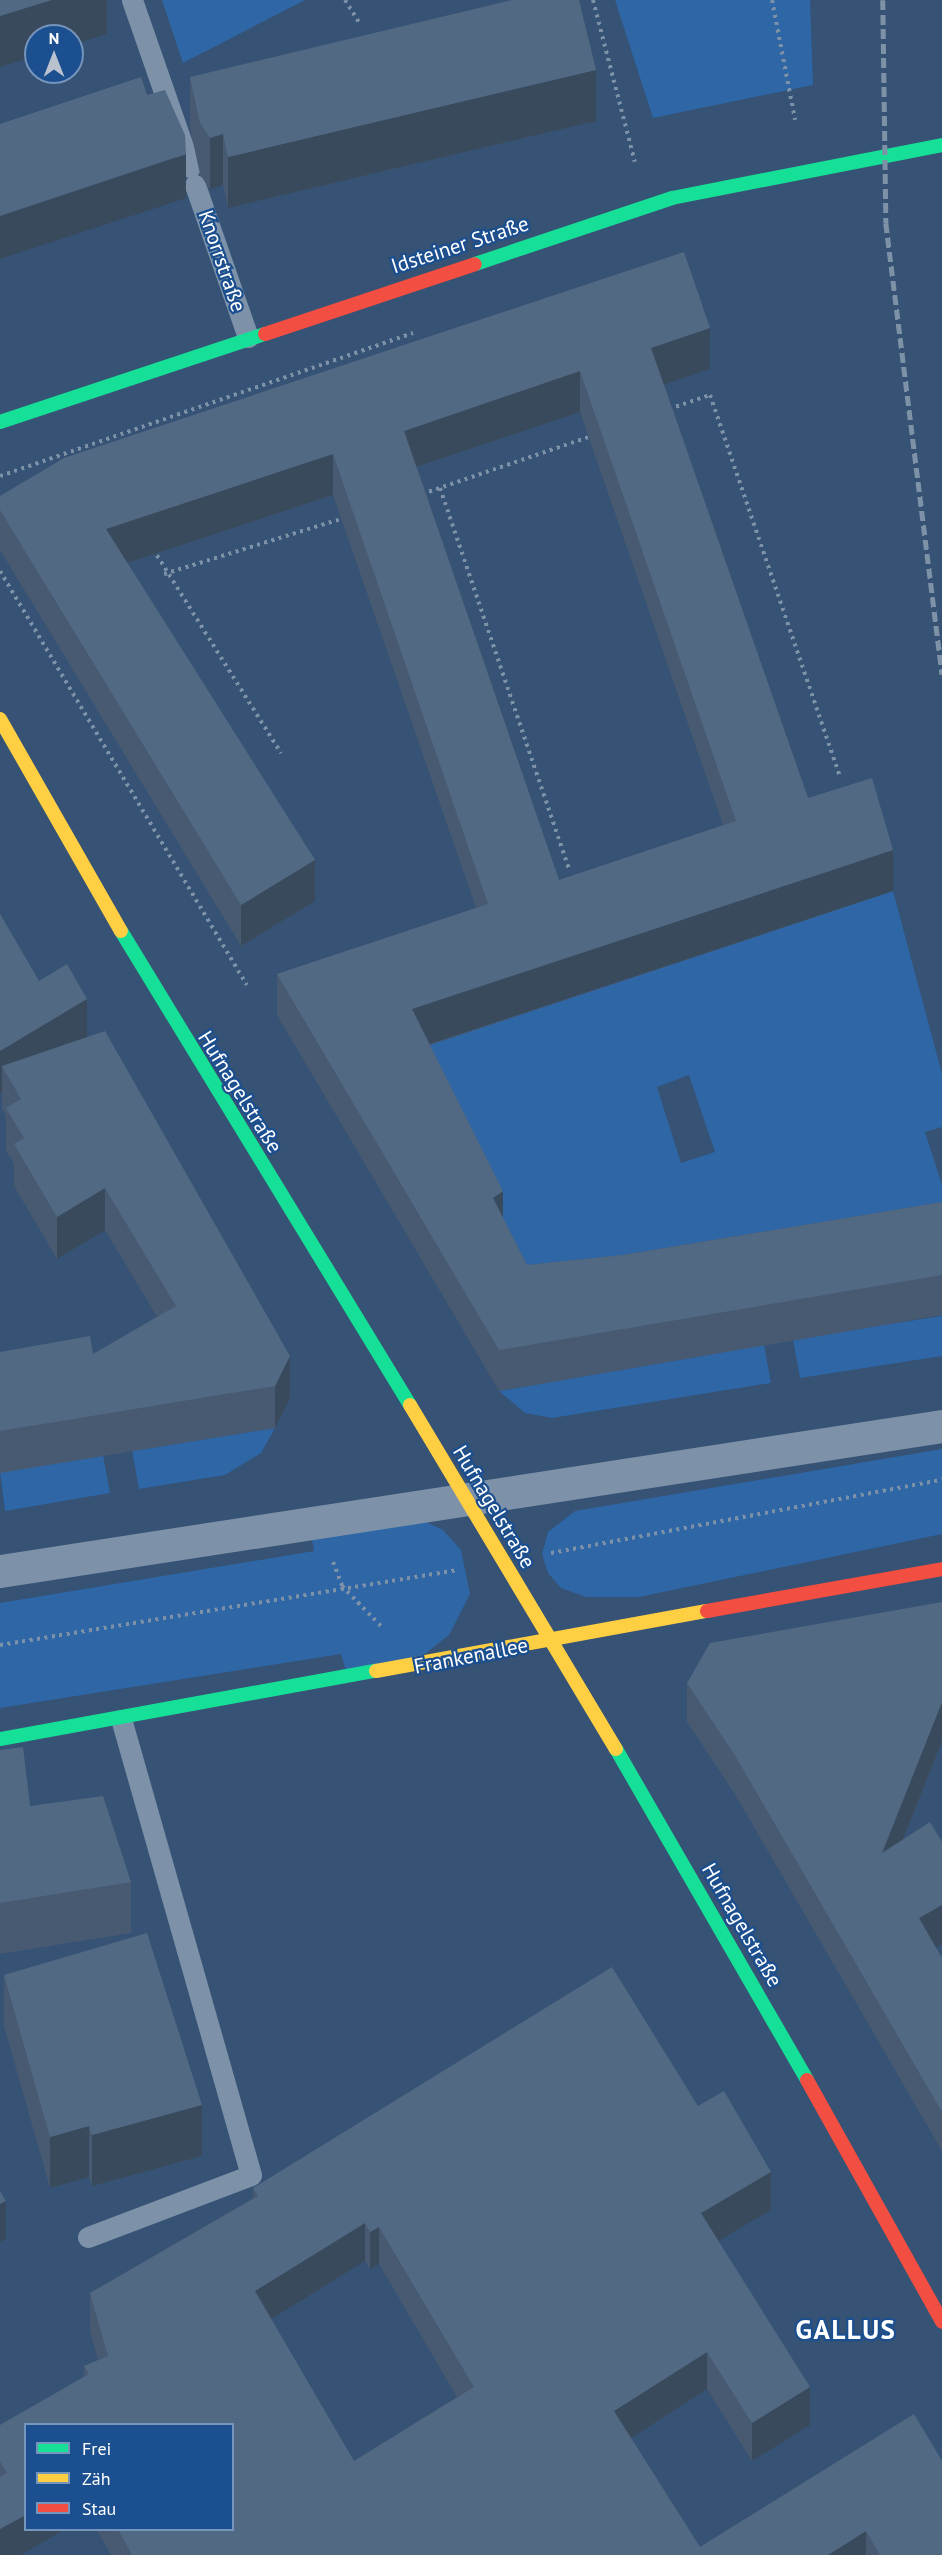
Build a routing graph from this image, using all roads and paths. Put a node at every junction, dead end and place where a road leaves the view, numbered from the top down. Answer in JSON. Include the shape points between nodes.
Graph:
{"nodes":[{"id":1,"x":132,"y":0,"type":"edge"},
{"id":2,"x":345,"y":0,"type":"edge"},
{"id":3,"x":593,"y":0,"type":"edge"},
{"id":4,"x":772,"y":0,"type":"edge"},
{"id":5,"x":359,"y":22,"type":"dead end"},
{"id":6,"x":795,"y":120,"type":"dead end"},
{"id":7,"x":942,"y":145,"type":"edge"},
{"id":8,"x":635,"y":162,"type":"dead end"},
{"id":9,"x":248,"y":337,"type":"junction"},
{"id":10,"x":665,"y":411,"type":"edge"},
{"id":11,"x":0,"y":422,"type":"edge"},
{"id":12,"x":598,"y":434,"type":"edge"},
{"id":13,"x":108,"y":437,"type":"dead end"},
{"id":14,"x":112,"y":447,"type":"edge"},
{"id":15,"x":440,"y":488,"type":"junction"},
{"id":16,"x":418,"y":495,"type":"edge"},
{"id":17,"x":352,"y":516,"type":"edge"},
{"id":18,"x":152,"y":546,"type":"edge"},
{"id":19,"x":0,"y":571,"type":"edge"},
{"id":20,"x":164,"y":574,"type":"junction"},
{"id":21,"x":0,"y":719,"type":"edge"},
{"id":22,"x":281,"y":753,"type":"dead end"},
{"id":23,"x":840,"y":776,"type":"dead end"},
{"id":24,"x":570,"y":871,"type":"dead end"},
{"id":25,"x":247,"y":985,"type":"dead end"},
{"id":26,"x":942,"y":1426,"type":"edge"},
{"id":27,"x":942,"y":1480,"type":"edge"},
{"id":28,"x":467,"y":1498,"type":"junction"},
{"id":29,"x":320,"y":1522,"type":"junction"},
{"id":30,"x":503,"y":1563,"type":"junction"},
{"id":31,"x":942,"y":1569,"type":"edge"},
{"id":32,"x":0,"y":1571,"type":"edge"},
{"id":33,"x":342,"y":1586,"type":"junction"},
{"id":34,"x":549,"y":1641,"type":"junction"},
{"id":35,"x":0,"y":1645,"type":"edge"},
{"id":36,"x":420,"y":1666,"type":"junction"},
{"id":37,"x":122,"y":1720,"type":"junction"},
{"id":38,"x":0,"y":1739,"type":"edge"},
{"id":39,"x":88,"y":2237,"type":"dead end"},
{"id":40,"x":942,"y":2322,"type":"edge"}],
"edges":[{"from":1,"to":9,"type":"lane","name":"Knorrstraße"},
{"from":2,"to":5,"type":"path"},
{"from":3,"to":8,"type":"path"},
{"from":4,"to":6,"type":"path"},
{"from":7,"to":9,"type":"street","name":"Idsteiner Straße","via":[[672,198]]},
{"from":9,"to":11,"type":"street","name":"Idsteiner Straße"},
{"from":10,"to":23,"type":"path","via":[[710,395]]},
{"from":12,"to":15,"type":"path"},
{"from":13,"to":14,"type":"path"},
{"from":15,"to":16,"type":"path"},
{"from":15,"to":24,"type":"path"},
{"from":17,"to":20,"type":"path"},
{"from":18,"to":20,"type":"path"},
{"from":19,"to":25,"type":"path"},
{"from":20,"to":22,"type":"path"},
{"from":21,"to":28,"type":"street","name":"Hufnagelstraße","via":[[167,1013]]},
{"from":26,"to":28,"type":"street"},
{"from":27,"to":30,"type":"path"},
{"from":28,"to":29,"type":"street"},
{"from":28,"to":30,"type":"street","name":"Hufnagelstraße"},
{"from":29,"to":32,"type":"street"},
{"from":29,"to":33,"type":"path"},
{"from":30,"to":33,"type":"path"},
{"from":30,"to":34,"type":"street","name":"Hufnagelstraße"},
{"from":31,"to":34,"type":"street","name":"Frankenallee"},
{"from":33,"to":35,"type":"path"},
{"from":33,"to":36,"type":"path"},
{"from":34,"to":36,"type":"street","name":"Frankenallee"},
{"from":34,"to":40,"type":"street","name":"Hufnagelstraße","via":[[722,1928]]},
{"from":36,"to":37,"type":"street","name":"Frankenallee"},
{"from":37,"to":38,"type":"street","name":"Frankenallee"},
{"from":37,"to":39,"type":"lane","via":[[251,2175]]}]}
